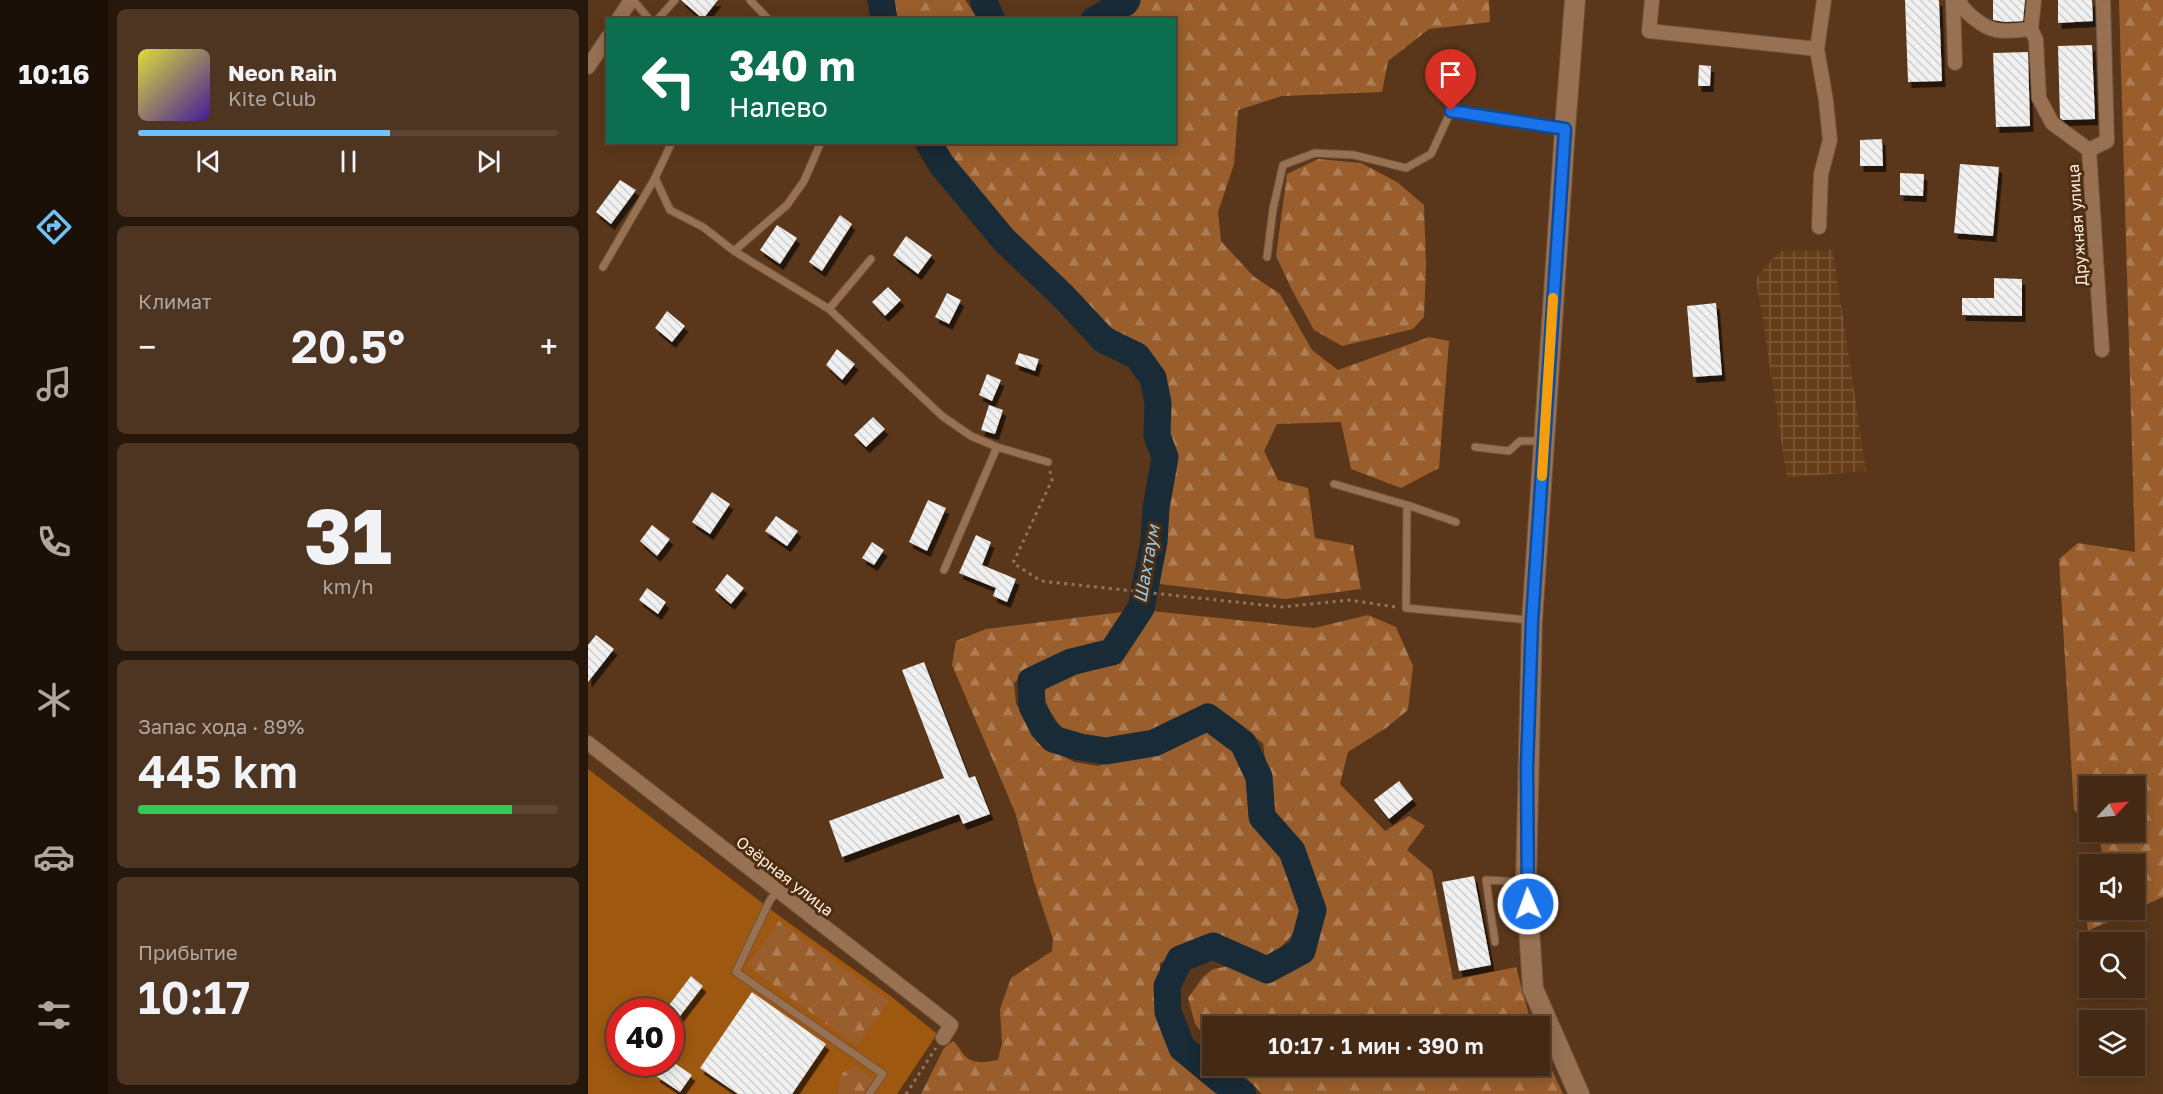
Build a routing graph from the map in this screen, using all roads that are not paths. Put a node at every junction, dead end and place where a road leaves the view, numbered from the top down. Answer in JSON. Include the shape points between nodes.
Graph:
{"nodes":[{"id":1,"x":632,"y":0,"type":"edge"},
{"id":2,"x":675,"y":0,"type":"edge"},
{"id":3,"x":750,"y":0,"type":"edge"},
{"id":4,"x":1575,"y":0,"type":"edge"},
{"id":5,"x":1652,"y":0,"type":"edge"},
{"id":6,"x":1824,"y":0,"type":"edge"},
{"id":7,"x":1953,"y":0,"type":"edge"},
{"id":8,"x":1959,"y":0,"type":"edge"},
{"id":9,"x":2034,"y":0,"type":"edge"},
{"id":10,"x":2103,"y":0,"type":"edge"},
{"id":11,"x":619,"y":18,"type":"edge"},
{"id":12,"x":648,"y":18,"type":"edge"},
{"id":13,"x":659,"y":18,"type":"edge"},
{"id":14,"x":768,"y":18,"type":"edge"},
{"id":15,"x":2031,"y":29,"type":"junction"},
{"id":16,"x":606,"y":40,"type":"edge"},
{"id":17,"x":1817,"y":49,"type":"junction"},
{"id":18,"x":1955,"y":63,"type":"dead end"},
{"id":19,"x":588,"y":68,"type":"edge"},
{"id":20,"x":1565,"y":129,"type":"junction"},
{"id":21,"x":671,"y":144,"type":"edge"},
{"id":22,"x":820,"y":144,"type":"edge"},
{"id":23,"x":2088,"y":150,"type":"junction"},
{"id":24,"x":655,"y":178,"type":"junction"},
{"id":25,"x":1819,"y":227,"type":"dead end"},
{"id":26,"x":734,"y":251,"type":"junction"},
{"id":27,"x":1267,"y":257,"type":"dead end"},
{"id":28,"x":871,"y":259,"type":"dead end"},
{"id":29,"x":603,"y":267,"type":"dead end"},
{"id":30,"x":829,"y":309,"type":"junction"},
{"id":31,"x":2102,"y":350,"type":"dead end"},
{"id":32,"x":1544,"y":441,"type":"junction"},
{"id":33,"x":997,"y":447,"type":"junction"},
{"id":34,"x":1475,"y":447,"type":"dead end"},
{"id":35,"x":1048,"y":462,"type":"road end"},
{"id":36,"x":1334,"y":484,"type":"dead end"},
{"id":37,"x":1407,"y":505,"type":"junction"},
{"id":38,"x":1456,"y":522,"type":"dead end"},
{"id":39,"x":944,"y":570,"type":"dead end"},
{"id":40,"x":1532,"y":621,"type":"junction"},
{"id":41,"x":588,"y":743,"type":"edge"},
{"id":42,"x":1526,"y":882,"type":"junction"},
{"id":43,"x":778,"y":891,"type":"junction"},
{"id":44,"x":1495,"y":942,"type":"dead end"},
{"id":45,"x":943,"y":1038,"type":"road end"},
{"id":46,"x":869,"y":1094,"type":"edge"},
{"id":47,"x":1580,"y":1094,"type":"edge"}],
"edges":[{"from":1,"to":11,"type":"street"},
{"from":1,"to":12,"type":"lane"},
{"from":2,"to":13,"type":"lane"},
{"from":3,"to":14,"type":"lane"},
{"from":4,"to":20,"type":"street"},
{"from":5,"to":17,"type":"street","via":[[1649,31]]},
{"from":6,"to":17,"type":"street"},
{"from":7,"to":18,"type":"street"},
{"from":8,"to":15,"type":"street","via":[[1961,8],[1995,30]]},
{"from":9,"to":15,"type":"street"},
{"from":10,"to":23,"type":"street","name":"Дружная улица","via":[[2107,141]]},
{"from":15,"to":23,"type":"street","via":[[2036,40],[2039,98],[2052,123]]},
{"from":16,"to":19,"type":"street"},
{"from":17,"to":25,"type":"street","via":[[1830,140],[1821,174]]},
{"from":20,"to":27,"type":"lane","via":[[1451,111],[1431,154],[1406,168],[1354,155],[1315,153],[1283,165]]},
{"from":20,"to":32,"type":"street"},
{"from":21,"to":24,"type":"lane"},
{"from":22,"to":26,"type":"lane","via":[[804,181],[787,205]]},
{"from":23,"to":31,"type":"street","name":"Дружная улица"},
{"from":24,"to":26,"type":"lane","via":[[670,210],[703,227]]},
{"from":24,"to":29,"type":"lane"},
{"from":26,"to":30,"type":"lane"},
{"from":28,"to":30,"type":"lane"},
{"from":30,"to":33,"type":"lane","via":[[942,416],[971,436]]},
{"from":32,"to":34,"type":"lane","via":[[1520,441],[1509,451]]},
{"from":32,"to":40,"type":"street"},
{"from":33,"to":35,"type":"lane"},
{"from":33,"to":39,"type":"lane"},
{"from":36,"to":37,"type":"lane"},
{"from":37,"to":38,"type":"lane"},
{"from":37,"to":40,"type":"lane","via":[[1406,608]]},
{"from":40,"to":42,"type":"street"},
{"from":41,"to":43,"type":"street","name":"Озёрная улица"},
{"from":42,"to":44,"type":"lane","via":[[1486,880]]},
{"from":42,"to":47,"type":"street","via":[[1533,989]]},
{"from":43,"to":45,"type":"street","name":"Озёрная улица","via":[[951,1025]]},
{"from":43,"to":46,"type":"lane","via":[[736,972],[883,1074]]}]}
